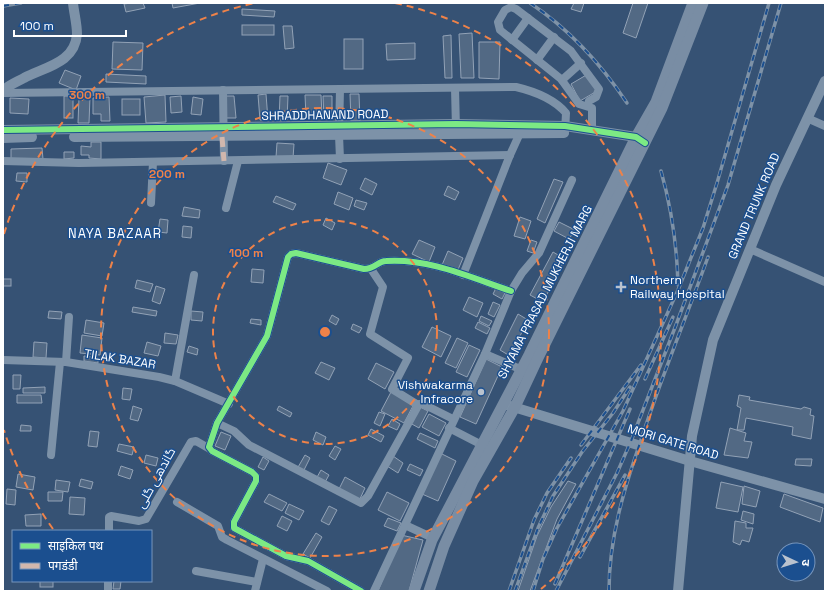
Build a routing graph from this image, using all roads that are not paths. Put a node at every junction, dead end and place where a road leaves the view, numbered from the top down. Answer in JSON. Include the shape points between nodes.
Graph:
{"nodes":[{"id":1,"x":73,"y":3,"type":"edge"},
{"id":2,"x":693,"y":3,"type":"edge"},
{"id":3,"x":703,"y":3,"type":"edge"},
{"id":4,"x":528,"y":18,"type":"junction"},
{"id":5,"x":554,"y":37,"type":"junction"},
{"id":6,"x":512,"y":40,"type":"junction"},
{"id":7,"x":537,"y":60,"type":"junction"},
{"id":8,"x":581,"y":63,"type":"junction"},
{"id":9,"x":562,"y":80,"type":"junction"},
{"id":10,"x":825,"y":81,"type":"edge"},
{"id":11,"x":455,"y":88,"type":"junction"},
{"id":12,"x":340,"y":89,"type":"junction"},
{"id":13,"x":223,"y":90,"type":"junction"},
{"id":14,"x":3,"y":92,"type":"edge"},
{"id":15,"x":589,"y":101,"type":"dead end"},
{"id":16,"x":807,"y":118,"type":"junction"},
{"id":17,"x":825,"y":126,"type":"edge"},
{"id":18,"x":456,"y":129,"type":"junction"},
{"id":19,"x":565,"y":129,"type":"junction"},
{"id":20,"x":3,"y":130,"type":"edge"},
{"id":21,"x":339,"y":130,"type":"junction"},
{"id":22,"x":592,"y":130,"type":"junction"},
{"id":23,"x":222,"y":132,"type":"junction"},
{"id":24,"x":520,"y":132,"type":"junction"},
{"id":25,"x":3,"y":138,"type":"edge"},
{"id":26,"x":639,"y":144,"type":"junction"},
{"id":27,"x":510,"y":155,"type":"junction"},
{"id":28,"x":340,"y":159,"type":"junction"},
{"id":29,"x":3,"y":161,"type":"edge"},
{"id":30,"x":224,"y":161,"type":"junction"},
{"id":31,"x":238,"y":161,"type":"junction"},
{"id":32,"x":153,"y":162,"type":"junction"},
{"id":33,"x":572,"y":180,"type":"dead end"},
{"id":34,"x":151,"y":203,"type":"dead end"},
{"id":35,"x":226,"y":208,"type":"dead end"},
{"id":36,"x":750,"y":249,"type":"junction"},
{"id":37,"x":371,"y":269,"type":"junction"},
{"id":38,"x":194,"y":275,"type":"dead end"},
{"id":39,"x":463,"y":275,"type":"junction"},
{"id":40,"x":825,"y":282,"type":"edge"},
{"id":41,"x":511,"y":291,"type":"junction"},
{"id":42,"x":69,"y":317,"type":"dead end"},
{"id":43,"x":485,"y":354,"type":"junction"},
{"id":44,"x":533,"y":356,"type":"junction"},
{"id":45,"x":3,"y":360,"type":"edge"},
{"id":46,"x":63,"y":362,"type":"junction"},
{"id":47,"x":520,"y":369,"type":"junction"},
{"id":48,"x":176,"y":381,"type":"junction"},
{"id":49,"x":229,"y":404,"type":"junction"},
{"id":50,"x":503,"y":404,"type":"junction"},
{"id":51,"x":418,"y":405,"type":"junction"},
{"id":52,"x":520,"y":410,"type":"junction"},
{"id":53,"x":453,"y":419,"type":"junction"},
{"id":54,"x":217,"y":423,"type":"junction"},
{"id":55,"x":449,"y":428,"type":"junction"},
{"id":56,"x":482,"y":445,"type":"junction"},
{"id":57,"x":210,"y":449,"type":"junction"},
{"id":58,"x":51,"y":455,"type":"dead end"},
{"id":59,"x":690,"y":461,"type":"junction"},
{"id":60,"x":825,"y":499,"type":"edge"},
{"id":61,"x":177,"y":502,"type":"dead end"},
{"id":62,"x":404,"y":525,"type":"junction"},
{"id":63,"x":109,"y":530,"type":"edge"},
{"id":64,"x":433,"y":538,"type":"junction"},
{"id":65,"x":263,"y":559,"type":"junction"},
{"id":66,"x":196,"y":570,"type":"dead end"},
{"id":67,"x":256,"y":587,"type":"edge"},
{"id":68,"x":327,"y":591,"type":"edge"},
{"id":69,"x":361,"y":591,"type":"edge"},
{"id":70,"x":374,"y":591,"type":"edge"},
{"id":71,"x":414,"y":591,"type":"edge"},
{"id":72,"x":429,"y":591,"type":"edge"},
{"id":73,"x":678,"y":591,"type":"edge"}],
"edges":[{"from":1,"to":14,"type":"street","via":[[77,34],[73,51],[64,60],[6,88]]},
{"from":2,"to":26,"type":"main road","name":"SHYAMA PRASAD MUKHERJI MARG"},
{"from":3,"to":26,"type":"main road","name":"SHYAMA PRASAD MUKHERJI MARG","via":[[662,108]]},
{"from":4,"to":5,"type":"street"},
{"from":4,"to":6,"type":"street"},
{"from":4,"to":6,"type":"street","via":[[514,8],[505,10],[498,27]]},
{"from":5,"to":7,"type":"street"},
{"from":5,"to":8,"type":"street"},
{"from":6,"to":7,"type":"street"},
{"from":7,"to":9,"type":"street"},
{"from":8,"to":9,"type":"street"},
{"from":8,"to":15,"type":"street","via":[[599,89],[596,97]]},
{"from":9,"to":22,"type":"street","via":[[578,103],[593,110]]},
{"from":10,"to":16,"type":"street","name":"GRAND TRUNK ROAD"},
{"from":11,"to":12,"type":"street"},
{"from":11,"to":18,"type":"street"},
{"from":11,"to":19,"type":"street","via":[[516,87],[534,92],[562,108],[566,113]]},
{"from":12,"to":13,"type":"street"},
{"from":12,"to":21,"type":"street"},
{"from":13,"to":14,"type":"street"},
{"from":13,"to":23,"type":"street"},
{"from":16,"to":17,"type":"street"},
{"from":16,"to":36,"type":"street","name":"GRAND TRUNK ROAD"},
{"from":18,"to":19,"type":"street"},
{"from":18,"to":21,"type":"street"},
{"from":18,"to":24,"type":"street"},
{"from":19,"to":22,"type":"street"},
{"from":19,"to":24,"type":"street"},
{"from":19,"to":26,"type":"street"},
{"from":20,"to":23,"type":"street","via":[[136,128]]},
{"from":21,"to":23,"type":"street"},
{"from":21,"to":28,"type":"street"},
{"from":22,"to":26,"type":"street"},
{"from":23,"to":25,"type":"street"},
{"from":23,"to":30,"type":"street"},
{"from":24,"to":27,"type":"street"},
{"from":26,"to":44,"type":"main road","name":"SHYAMA PRASAD MUKHERJI MARG"},
{"from":27,"to":28,"type":"street"},
{"from":27,"to":39,"type":"street"},
{"from":28,"to":31,"type":"street"},
{"from":29,"to":32,"type":"street"},
{"from":30,"to":31,"type":"street"},
{"from":30,"to":32,"type":"street"},
{"from":31,"to":35,"type":"street"},
{"from":32,"to":34,"type":"street"},
{"from":33,"to":41,"type":"street","via":[[539,253]]},
{"from":36,"to":40,"type":"street"},
{"from":36,"to":59,"type":"street","name":"GRAND TRUNK ROAD","via":[[713,340],[700,393]]},
{"from":37,"to":39,"type":"street","via":[[385,261],[394,261],[427,264]]},
{"from":37,"to":49,"type":"street","via":[[296,253],[289,255],[267,336]]},
{"from":37,"to":51,"type":"street","via":[[383,287],[370,334],[408,358],[392,390]]},
{"from":38,"to":48,"type":"street"},
{"from":39,"to":41,"type":"street"},
{"from":41,"to":43,"type":"street"},
{"from":42,"to":46,"type":"street"},
{"from":43,"to":47,"type":"street"},
{"from":43,"to":53,"type":"street"},
{"from":44,"to":47,"type":"main road","name":"SHYAMA PRASAD MUKHERJI MARG"},
{"from":44,"to":52,"type":"main road","name":"SHYAMA PRASAD MUKHERJI MARG"},
{"from":45,"to":46,"type":"street","name":"TILAK BAZAR"},
{"from":46,"to":48,"type":"street","name":"TILAK BAZAR"},
{"from":46,"to":58,"type":"street"},
{"from":47,"to":50,"type":"main road","name":"SHYAMA PRASAD MUKHERJI MARG"},
{"from":48,"to":49,"type":"street","name":"TILAK BAZAR"},
{"from":49,"to":54,"type":"street"},
{"from":50,"to":52,"type":"street","name":"MORI GATE ROAD"},
{"from":50,"to":56,"type":"main road","name":"SHYAMA PRASAD MUKHERJI MARG"},
{"from":51,"to":53,"type":"street","via":[[423,404]]},
{"from":51,"to":54,"type":"street","via":[[368,496],[361,503],[249,445],[234,431]]},
{"from":52,"to":59,"type":"street","name":"MORI GATE ROAD"},
{"from":52,"to":72,"type":"main road","name":"SHYAMA PRASAD MUKHERJI MARG","via":[[473,481],[444,546]]},
{"from":53,"to":55,"type":"street"},
{"from":54,"to":57,"type":"street"},
{"from":55,"to":56,"type":"street"},
{"from":55,"to":62,"type":"street"},
{"from":56,"to":64,"type":"main road","name":"SHYAMA PRASAD MUKHERJI MARG"},
{"from":57,"to":63,"type":"street","name":"گاندھی گلی","via":[[196,441],[191,442],[146,519],[139,521],[111,516]]},
{"from":57,"to":69,"type":"street","via":[[256,476],[256,481],[234,522],[234,528],[286,556],[308,561]]},
{"from":59,"to":60,"type":"street","name":"MORI GATE ROAD"},
{"from":59,"to":73,"type":"street","name":"GRAND TRUNK ROAD"},
{"from":61,"to":65,"type":"street","via":[[218,526],[224,538]]},
{"from":62,"to":64,"type":"street"},
{"from":62,"to":70,"type":"street"},
{"from":64,"to":71,"type":"main road","name":"SHYAMA PRASAD MUKHERJI MARG"},
{"from":65,"to":67,"type":"street"},
{"from":65,"to":68,"type":"street"},
{"from":66,"to":67,"type":"street"}]}
